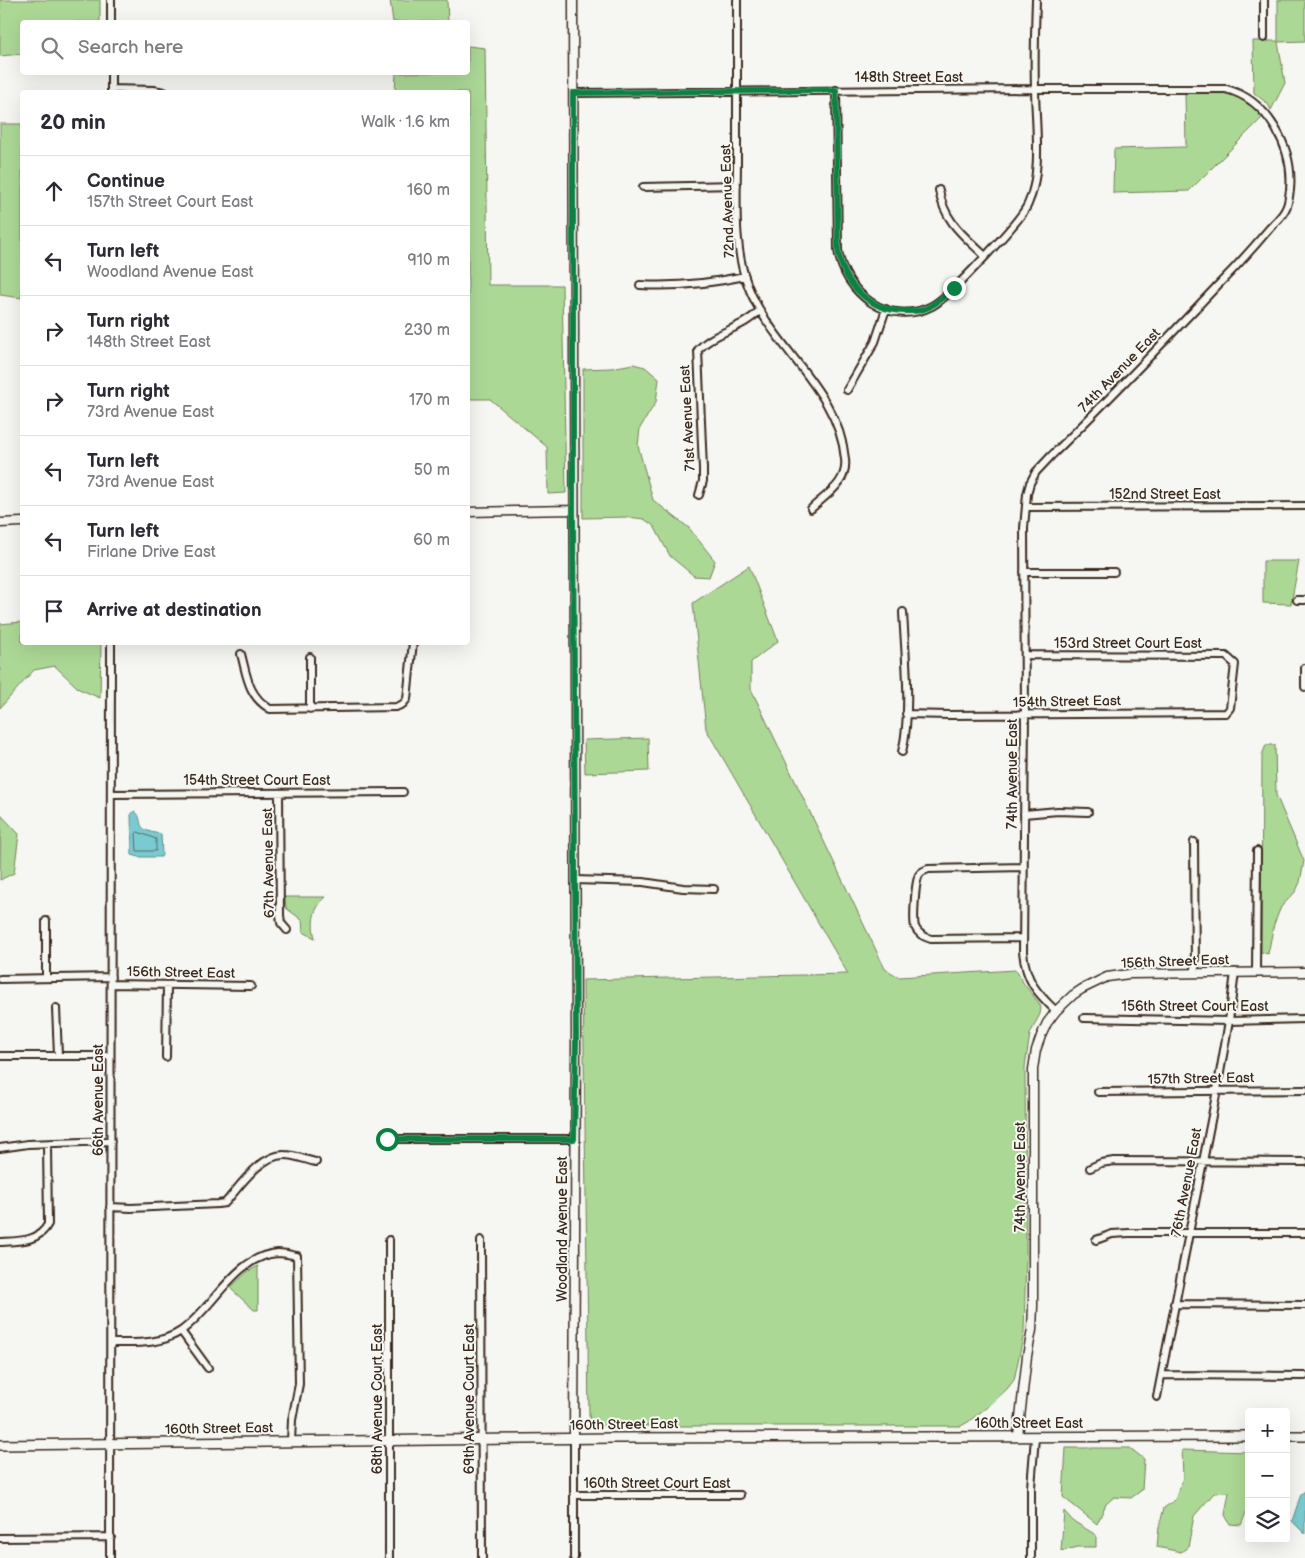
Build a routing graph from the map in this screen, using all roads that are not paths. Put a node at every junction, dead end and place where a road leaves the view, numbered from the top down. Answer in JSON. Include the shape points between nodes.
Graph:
{"nodes":[{"id":1,"x":111,"y":0,"type":"edge"},
{"id":2,"x":573,"y":0,"type":"edge"},
{"id":3,"x":736,"y":0,"type":"edge"},
{"id":4,"x":1036,"y":0,"type":"edge"},
{"id":5,"x":1264,"y":0,"type":"edge"},
{"id":6,"x":111,"y":20,"type":"edge"},
{"id":7,"x":1264,"y":38,"type":"dead end"},
{"id":8,"x":111,"y":75,"type":"edge"},
{"id":9,"x":111,"y":90,"type":"edge"},
{"id":10,"x":737,"y":90,"type":"junction"},
{"id":11,"x":836,"y":90,"type":"junction"},
{"id":12,"x":1035,"y":91,"type":"junction"},
{"id":13,"x":573,"y":93,"type":"junction"},
{"id":14,"x":737,"y":185,"type":"junction"},
{"id":15,"x":643,"y":187,"type":"dead end"},
{"id":16,"x":939,"y":190,"type":"dead end"},
{"id":17,"x":1289,"y":196,"type":"joint"},
{"id":18,"x":984,"y":255,"type":"junction"},
{"id":19,"x":744,"y":276,"type":"junction"},
{"id":20,"x":640,"y":285,"type":"dead end"},
{"id":21,"x":886,"y":309,"type":"junction"},
{"id":22,"x":759,"y":312,"type":"junction"},
{"id":23,"x":847,"y":390,"type":"dead end"},
{"id":24,"x":699,"y":495,"type":"dead end"},
{"id":25,"x":1305,"y":506,"type":"edge"},
{"id":26,"x":1026,"y":507,"type":"junction"},
{"id":27,"x":811,"y":509,"type":"dead end"},
{"id":28,"x":573,"y":510,"type":"junction"},
{"id":29,"x":470,"y":512,"type":"edge"},
{"id":30,"x":20,"y":522,"type":"edge"},
{"id":31,"x":0,"y":523,"type":"edge"},
{"id":32,"x":1024,"y":572,"type":"junction"},
{"id":33,"x":1114,"y":572,"type":"dead end"},
{"id":34,"x":1297,"y":600,"type":"dead end"},
{"id":35,"x":1305,"y":600,"type":"edge"},
{"id":36,"x":903,"y":612,"type":"dead end"},
{"id":37,"x":111,"y":645,"type":"edge"},
{"id":38,"x":413,"y":645,"type":"edge"},
{"id":39,"x":242,"y":654,"type":"dead end"},
{"id":40,"x":1025,"y":655,"type":"junction"},
{"id":41,"x":310,"y":657,"type":"dead end"},
{"id":42,"x":1305,"y":668,"type":"edge"},
{"id":43,"x":1305,"y":687,"type":"edge"},
{"id":44,"x":310,"y":710,"type":"junction"},
{"id":45,"x":1228,"y":712,"type":"joint"},
{"id":46,"x":906,"y":714,"type":"junction"},
{"id":47,"x":1025,"y":715,"type":"junction"},
{"id":48,"x":902,"y":752,"type":"dead end"},
{"id":49,"x":403,"y":792,"type":"dead end"},
{"id":50,"x":279,"y":793,"type":"junction"},
{"id":51,"x":111,"y":794,"type":"junction"},
{"id":52,"x":1088,"y":812,"type":"dead end"},
{"id":53,"x":1024,"y":814,"type":"junction"},
{"id":54,"x":1194,"y":842,"type":"dead end"},
{"id":55,"x":1257,"y":851,"type":"dead end"},
{"id":56,"x":1024,"y":867,"type":"junction"},
{"id":57,"x":575,"y":880,"type":"junction"},
{"id":58,"x":714,"y":889,"type":"dead end"},
{"id":59,"x":46,"y":921,"type":"dead end"},
{"id":60,"x":287,"y":930,"type":"dead end"},
{"id":61,"x":1023,"y":938,"type":"junction"},
{"id":62,"x":1195,"y":972,"type":"junction"},
{"id":63,"x":1235,"y":972,"type":"junction"},
{"id":64,"x":1256,"y":972,"type":"junction"},
{"id":65,"x":1305,"y":972,"type":"edge"},
{"id":66,"x":46,"y":978,"type":"junction"},
{"id":67,"x":0,"y":979,"type":"edge"},
{"id":68,"x":111,"y":981,"type":"junction"},
{"id":69,"x":167,"y":986,"type":"junction"},
{"id":70,"x":251,"y":986,"type":"dead end"},
{"id":71,"x":56,"y":1008,"type":"dead end"},
{"id":72,"x":1056,"y":1012,"type":"junction"},
{"id":73,"x":1084,"y":1018,"type":"dead end"},
{"id":74,"x":1305,"y":1019,"type":"edge"},
{"id":75,"x":1229,"y":1021,"type":"junction"},
{"id":76,"x":58,"y":1055,"type":"junction"},
{"id":77,"x":0,"y":1056,"type":"edge"},
{"id":78,"x":110,"y":1056,"type":"junction"},
{"id":79,"x":166,"y":1057,"type":"dead end"},
{"id":80,"x":1217,"y":1090,"type":"junction"},
{"id":81,"x":1305,"y":1090,"type":"edge"},
{"id":82,"x":1098,"y":1092,"type":"dead end"},
{"id":83,"x":387,"y":1139,"type":"dead end"},
{"id":84,"x":574,"y":1139,"type":"junction"},
{"id":85,"x":110,"y":1141,"type":"junction"},
{"id":86,"x":47,"y":1144,"type":"junction"},
{"id":87,"x":0,"y":1148,"type":"edge"},
{"id":88,"x":316,"y":1162,"type":"dead end"},
{"id":89,"x":1203,"y":1162,"type":"junction"},
{"id":90,"x":1305,"y":1162,"type":"edge"},
{"id":91,"x":1090,"y":1168,"type":"dead end"},
{"id":92,"x":110,"y":1207,"type":"junction"},
{"id":93,"x":1189,"y":1232,"type":"junction"},
{"id":94,"x":1305,"y":1233,"type":"edge"},
{"id":95,"x":390,"y":1240,"type":"dead end"},
{"id":96,"x":481,"y":1240,"type":"dead end"},
{"id":97,"x":1096,"y":1240,"type":"dead end"},
{"id":98,"x":0,"y":1242,"type":"edge"},
{"id":99,"x":1174,"y":1304,"type":"junction"},
{"id":100,"x":1305,"y":1304,"type":"edge"},
{"id":101,"x":181,"y":1331,"type":"junction"},
{"id":102,"x":111,"y":1343,"type":"junction"},
{"id":103,"x":208,"y":1368,"type":"dead end"},
{"id":104,"x":1162,"y":1375,"type":"junction"},
{"id":105,"x":1305,"y":1376,"type":"edge"},
{"id":106,"x":1157,"y":1397,"type":"dead end"},
{"id":107,"x":1018,"y":1436,"type":"junction"},
{"id":108,"x":1245,"y":1436,"type":"edge"},
{"id":109,"x":1290,"y":1436,"type":"edge"},
{"id":110,"x":1305,"y":1436,"type":"edge"},
{"id":111,"x":1035,"y":1437,"type":"junction"},
{"id":112,"x":482,"y":1439,"type":"junction"},
{"id":113,"x":574,"y":1439,"type":"junction"},
{"id":114,"x":389,"y":1440,"type":"junction"},
{"id":115,"x":291,"y":1441,"type":"junction"},
{"id":116,"x":111,"y":1444,"type":"junction"},
{"id":117,"x":0,"y":1445,"type":"edge"},
{"id":118,"x":574,"y":1495,"type":"junction"},
{"id":119,"x":740,"y":1495,"type":"dead end"},
{"id":120,"x":111,"y":1537,"type":"junction"},
{"id":121,"x":0,"y":1538,"type":"edge"},
{"id":122,"x":110,"y":1558,"type":"edge"},
{"id":123,"x":389,"y":1558,"type":"edge"},
{"id":124,"x":482,"y":1558,"type":"edge"},
{"id":125,"x":574,"y":1558,"type":"edge"},
{"id":126,"x":1031,"y":1558,"type":"edge"}],
"edges":[{"from":1,"to":6,"type":"street"},
{"from":2,"to":13,"type":"street","name":"Woodland Avenue East"},
{"from":3,"to":10,"type":"street","name":"72nd Avenue East"},
{"from":4,"to":12,"type":"street"},
{"from":5,"to":7,"type":"street"},
{"from":8,"to":9,"type":"street"},
{"from":10,"to":11,"type":"street","name":"148th Street East"},
{"from":10,"to":13,"type":"street","name":"148th Street East"},
{"from":10,"to":14,"type":"street","name":"72nd Avenue East"},
{"from":11,"to":12,"type":"street","name":"148th Street East"},
{"from":11,"to":21,"type":"street","via":[[839,260],[854,288],[865,299]]},
{"from":12,"to":17,"type":"street","name":"148th Street East","via":[[1233,91],[1252,102],[1279,134],[1290,169]]},
{"from":12,"to":18,"type":"street","via":[[1033,192],[1018,221]]},
{"from":13,"to":28,"type":"street","name":"Woodland Avenue East"},
{"from":14,"to":15,"type":"street"},
{"from":14,"to":19,"type":"street","name":"72nd Avenue East","via":[[738,236]]},
{"from":16,"to":18,"type":"street","via":[[949,219]]},
{"from":17,"to":26,"type":"street","name":"74th Avenue East","via":[[1286,208],[1245,256],[1036,472],[1027,494]]},
{"from":18,"to":21,"type":"street","via":[[934,305],[918,311]]},
{"from":19,"to":20,"type":"street","via":[[693,285]]},
{"from":19,"to":22,"type":"street","name":"72nd Avenue East"},
{"from":21,"to":23,"type":"street","via":[[875,342]]},
{"from":22,"to":24,"type":"street","name":"71st Avenue East","via":[[709,340],[698,350],[703,470]]},
{"from":22,"to":27,"type":"street","name":"72nd Avenue East","via":[[825,400],[844,447],[844,476]]},
{"from":25,"to":26,"type":"street","name":"152nd Street East"},
{"from":26,"to":32,"type":"street","name":"74th Avenue East"},
{"from":28,"to":29,"type":"street"},
{"from":28,"to":57,"type":"street","name":"Woodland Avenue East"},
{"from":30,"to":31,"type":"street"},
{"from":32,"to":33,"type":"street"},
{"from":32,"to":40,"type":"street","name":"74th Avenue East"},
{"from":34,"to":35,"type":"street"},
{"from":36,"to":46,"type":"street"},
{"from":37,"to":51,"type":"street","name":"66th Avenue East"},
{"from":38,"to":44,"type":"street","via":[[409,694],[403,704],[396,707]]},
{"from":39,"to":44,"type":"street","via":[[251,689],[263,705],[270,709]]},
{"from":40,"to":45,"type":"street","name":"153rd Street Court East","via":[[1214,655],[1230,658],[1235,664],[1235,679]]},
{"from":40,"to":47,"type":"street","name":"74th Avenue East"},
{"from":41,"to":44,"type":"street"},
{"from":42,"to":43,"type":"street"},
{"from":45,"to":47,"type":"street","name":"154th Street East"},
{"from":46,"to":47,"type":"street","name":"154th Street East"},
{"from":46,"to":48,"type":"street"},
{"from":47,"to":53,"type":"street","name":"74th Avenue East"},
{"from":49,"to":50,"type":"street","name":"154th Street Court East"},
{"from":50,"to":51,"type":"street","name":"154th Street Court East"},
{"from":50,"to":60,"type":"street","name":"67th Avenue East","via":[[280,915]]},
{"from":51,"to":68,"type":"street","name":"66th Avenue East"},
{"from":52,"to":53,"type":"street"},
{"from":53,"to":56,"type":"street","name":"74th Avenue East"},
{"from":54,"to":62,"type":"street"},
{"from":55,"to":64,"type":"street"},
{"from":56,"to":61,"type":"street","name":"74th Avenue East"},
{"from":56,"to":61,"type":"street","via":[[924,870],[916,882],[916,927],[920,934],[931,939]]},
{"from":57,"to":58,"type":"street"},
{"from":57,"to":84,"type":"street","name":"Woodland Avenue East"},
{"from":59,"to":66,"type":"street"},
{"from":61,"to":72,"type":"street","name":"74th Avenue East","via":[[1028,977],[1038,995]]},
{"from":62,"to":63,"type":"street","name":"156th Street East"},
{"from":62,"to":72,"type":"street","name":"156th Street East","via":[[1107,977],[1073,995]]},
{"from":63,"to":64,"type":"street","name":"156th Street East"},
{"from":63,"to":75,"type":"street","name":"76th Avenue East"},
{"from":64,"to":65,"type":"street","name":"156th Street East"},
{"from":66,"to":67,"type":"street","name":"156th Street East"},
{"from":66,"to":68,"type":"street","name":"156th Street East"},
{"from":68,"to":69,"type":"street","name":"156th Street East"},
{"from":68,"to":78,"type":"street","name":"66th Avenue East"},
{"from":69,"to":70,"type":"street","name":"156th Street East"},
{"from":69,"to":79,"type":"street"},
{"from":71,"to":76,"type":"street"},
{"from":72,"to":107,"type":"street","name":"74th Avenue East","via":[[1041,1036],[1033,1069],[1033,1306]]},
{"from":73,"to":75,"type":"street","name":"156th Street Court East"},
{"from":74,"to":75,"type":"street","name":"156th Street Court East"},
{"from":75,"to":80,"type":"street","name":"76th Avenue East"},
{"from":76,"to":77,"type":"street"},
{"from":76,"to":78,"type":"street"},
{"from":78,"to":85,"type":"street","name":"66th Avenue East"},
{"from":80,"to":81,"type":"street","name":"157th Street East"},
{"from":80,"to":82,"type":"street","name":"157th Street East"},
{"from":80,"to":89,"type":"street","name":"76th Avenue East"},
{"from":83,"to":84,"type":"street"},
{"from":84,"to":113,"type":"street","name":"Woodland Avenue East"},
{"from":85,"to":86,"type":"street"},
{"from":85,"to":92,"type":"street","name":"66th Avenue East"},
{"from":86,"to":87,"type":"street"},
{"from":86,"to":98,"type":"street","via":[[49,1218],[46,1229],[40,1236],[26,1240]]},
{"from":88,"to":92,"type":"street","via":[[285,1155],[273,1156],[255,1170],[225,1203]]},
{"from":89,"to":90,"type":"street"},
{"from":89,"to":91,"type":"street","via":[[1114,1161]]},
{"from":89,"to":93,"type":"street","name":"76th Avenue East"},
{"from":92,"to":102,"type":"street","name":"66th Avenue East"},
{"from":93,"to":94,"type":"street"},
{"from":93,"to":97,"type":"street","via":[[1129,1232]]},
{"from":93,"to":99,"type":"street","name":"76th Avenue East"},
{"from":95,"to":114,"type":"street","name":"68th Avenue Court East"},
{"from":96,"to":112,"type":"street","name":"69th Avenue Court East"},
{"from":99,"to":100,"type":"street"},
{"from":99,"to":104,"type":"street","name":"76th Avenue East"},
{"from":101,"to":102,"type":"street","via":[[150,1343]]},
{"from":101,"to":103,"type":"street"},
{"from":101,"to":115,"type":"street","via":[[250,1262],[278,1253],[297,1256],[299,1384]]},
{"from":102,"to":116,"type":"street","name":"66th Avenue East"},
{"from":104,"to":105,"type":"street"},
{"from":104,"to":106,"type":"street","name":"76th Avenue East"},
{"from":107,"to":111,"type":"main road","name":"160th Street East"},
{"from":107,"to":113,"type":"main road","name":"160th Street East"},
{"from":108,"to":111,"type":"main road","name":"160th Street East"},
{"from":109,"to":110,"type":"main road"},
{"from":111,"to":126,"type":"street"},
{"from":112,"to":113,"type":"main road","name":"160th Street East"},
{"from":112,"to":114,"type":"main road","name":"160th Street East"},
{"from":112,"to":124,"type":"street","name":"69th Avenue Court East"},
{"from":113,"to":118,"type":"street"},
{"from":114,"to":115,"type":"main road","name":"160th Street East"},
{"from":114,"to":123,"type":"street","name":"68th Avenue Court East"},
{"from":115,"to":116,"type":"main road","name":"160th Street East"},
{"from":116,"to":117,"type":"main road","name":"160th Street East"},
{"from":116,"to":120,"type":"street","name":"66th Avenue East"},
{"from":118,"to":119,"type":"street","name":"160th Street Court East"},
{"from":118,"to":125,"type":"street"},
{"from":120,"to":121,"type":"street"},
{"from":120,"to":122,"type":"street","name":"66th Avenue East"}]}
